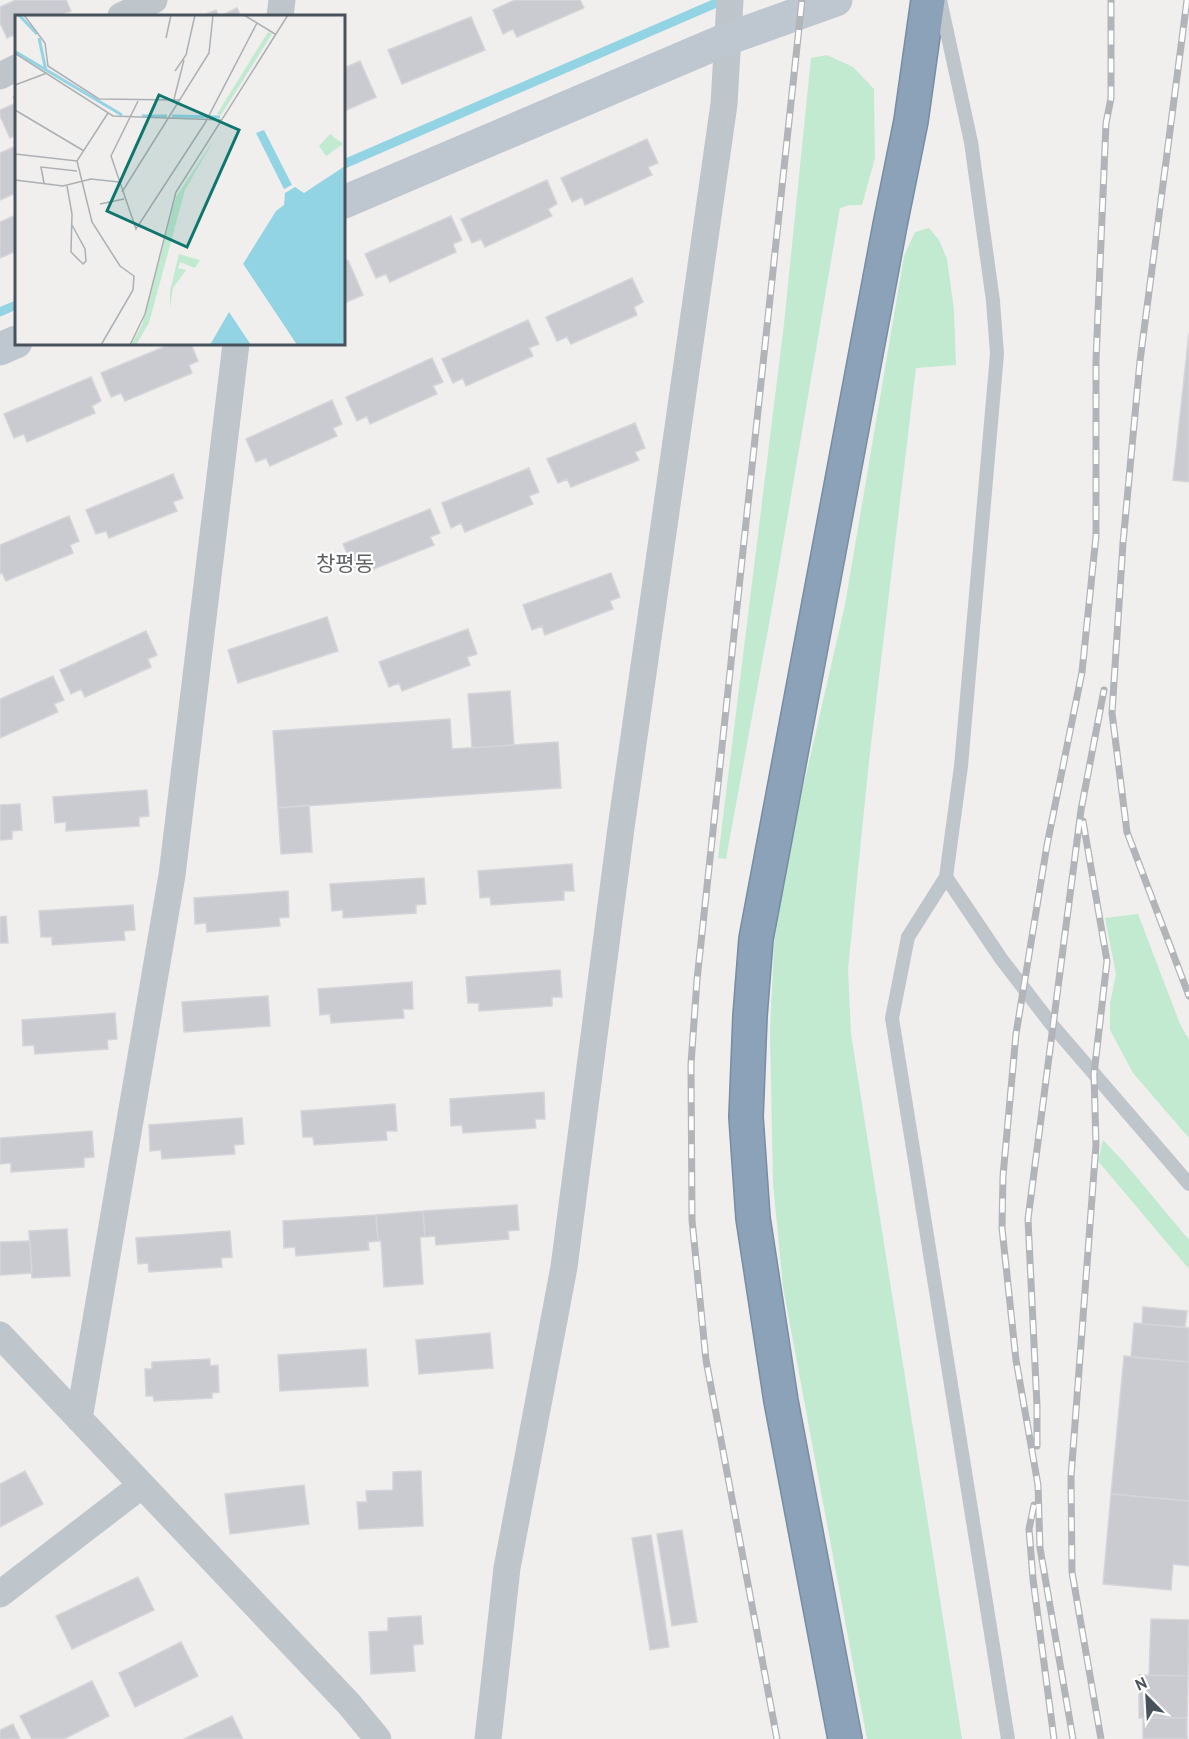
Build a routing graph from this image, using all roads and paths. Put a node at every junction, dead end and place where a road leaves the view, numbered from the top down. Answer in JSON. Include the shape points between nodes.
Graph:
{"nodes":[{"id":1,"x":154,"y":0,"type":"edge"},
{"id":2,"x":282,"y":0,"type":"edge"},
{"id":3,"x":836,"y":0,"type":"edge"},
{"id":4,"x":928,"y":0,"type":"edge"},
{"id":5,"x":940,"y":0,"type":"edge"},
{"id":6,"x":123,"y":15,"type":"edge"},
{"id":7,"x":280,"y":15,"type":"edge"},
{"id":8,"x":729,"y":15,"type":"edge"},
{"id":9,"x":15,"y":68,"type":"edge"},
{"id":10,"x":0,"y":76,"type":"edge"},
{"id":11,"x":345,"y":202,"type":"edge"},
{"id":12,"x":15,"y":342,"type":"edge"},
{"id":13,"x":236,"y":345,"type":"edge"},
{"id":14,"x":0,"y":349,"type":"edge"},
{"id":15,"x":946,"y":877,"type":"junction"},
{"id":16,"x":1189,"y":1184,"type":"edge"},
{"id":17,"x":0,"y":1335,"type":"edge"},
{"id":18,"x":79,"y":1419,"type":"junction"},
{"id":19,"x":142,"y":1485,"type":"junction"},
{"id":20,"x":0,"y":1594,"type":"edge"},
{"id":21,"x":378,"y":1739,"type":"edge"},
{"id":22,"x":488,"y":1739,"type":"edge"},
{"id":23,"x":845,"y":1739,"type":"edge"},
{"id":24,"x":1008,"y":1739,"type":"edge"}],
"edges":[{"from":1,"to":6,"type":"street"},
{"from":2,"to":7,"type":"street"},
{"from":3,"to":8,"type":"street"},
{"from":4,"to":23,"type":"highway","via":[[911,121],[756,939],[750,1016],[746,1117],[753,1218],[781,1401]]},
{"from":5,"to":15,"type":"lane","via":[[971,142],[997,354],[962,766]]},
{"from":8,"to":11,"type":"street"},
{"from":8,"to":22,"type":"street","via":[[724,104],[564,1267],[507,1568]]},
{"from":9,"to":10,"type":"street"},
{"from":12,"to":14,"type":"street"},
{"from":13,"to":18,"type":"street","via":[[172,875]]},
{"from":15,"to":16,"type":"lane","via":[[1052,1025]]},
{"from":15,"to":24,"type":"lane","via":[[908,937],[892,1018]]},
{"from":17,"to":18,"type":"street"},
{"from":18,"to":19,"type":"street"},
{"from":19,"to":20,"type":"street"},
{"from":19,"to":21,"type":"street"}]}
